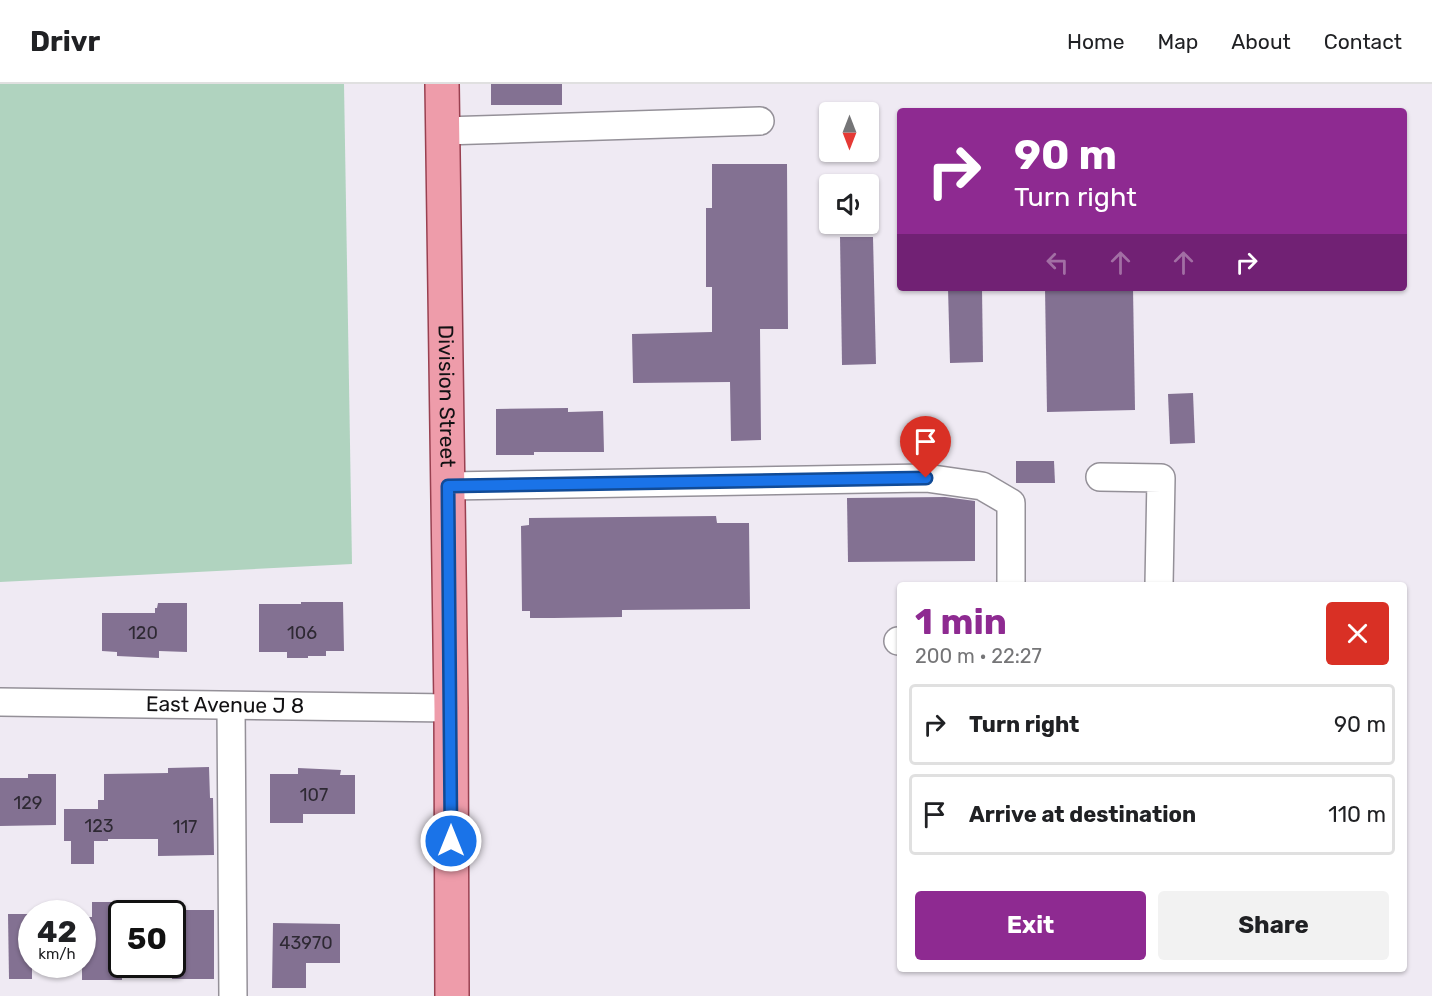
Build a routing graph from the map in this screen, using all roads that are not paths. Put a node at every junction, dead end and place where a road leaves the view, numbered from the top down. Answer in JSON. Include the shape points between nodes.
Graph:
{"nodes":[{"id":1,"x":442,"y":84,"type":"edge"},
{"id":2,"x":760,"y":121,"type":"dead end"},
{"id":3,"x":443,"y":131,"type":"junction"},
{"id":4,"x":1100,"y":477,"type":"dead end"},
{"id":5,"x":448,"y":486,"type":"junction"},
{"id":6,"x":1011,"y":582,"type":"edge"},
{"id":7,"x":1159,"y":582,"type":"edge"},
{"id":8,"x":0,"y":702,"type":"edge"},
{"id":9,"x":231,"y":706,"type":"junction"},
{"id":10,"x":451,"y":708,"type":"junction"},
{"id":11,"x":233,"y":996,"type":"edge"},
{"id":12,"x":452,"y":996,"type":"edge"}],
"edges":[{"from":1,"to":3,"type":"main road","name":"Division Street"},
{"from":2,"to":3,"type":"street"},
{"from":3,"to":5,"type":"main road","name":"Division Street"},
{"from":4,"to":7,"type":"street","via":[[1161,478]]},
{"from":5,"to":6,"type":"street","via":[[926,478],[982,486],[1011,503]]},
{"from":5,"to":10,"type":"main road","name":"Division Street"},
{"from":8,"to":9,"type":"street","name":"East Avenue J 8"},
{"from":9,"to":10,"type":"street","name":"East Avenue J 8"},
{"from":9,"to":11,"type":"street"},
{"from":10,"to":12,"type":"main road","name":"Division Street"}]}
